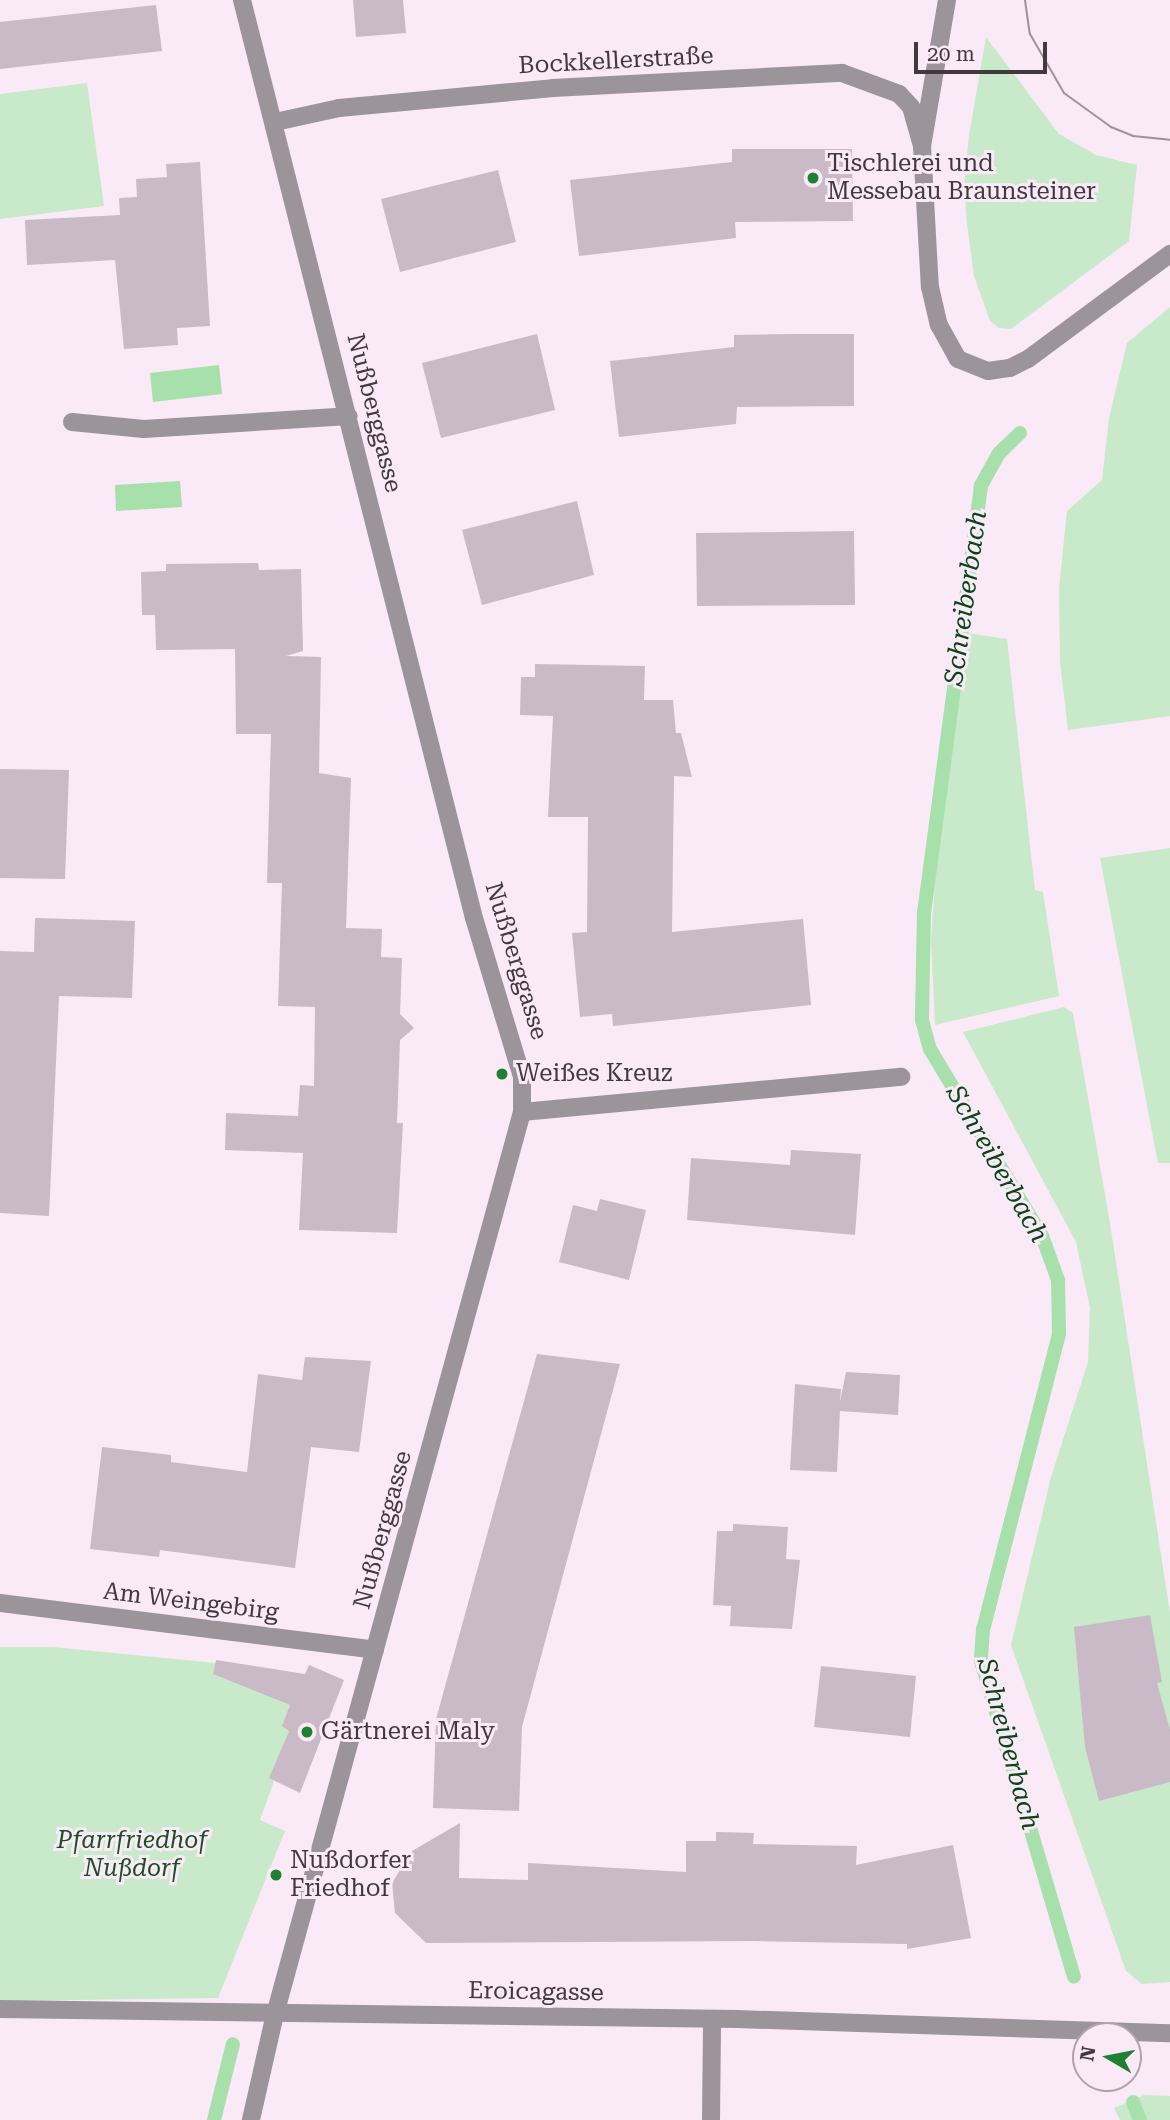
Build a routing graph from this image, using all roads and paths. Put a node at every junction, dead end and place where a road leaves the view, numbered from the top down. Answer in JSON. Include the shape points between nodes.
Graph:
{"nodes":[{"id":1,"x":242,"y":0,"type":"edge"},
{"id":2,"x":947,"y":0,"type":"edge"},
{"id":3,"x":275,"y":122,"type":"junction"},
{"id":4,"x":922,"y":146,"type":"junction"},
{"id":5,"x":1170,"y":254,"type":"edge"},
{"id":6,"x":349,"y":416,"type":"junction"},
{"id":7,"x":72,"y":422,"type":"dead end"},
{"id":8,"x":901,"y":1077,"type":"dead end"},
{"id":9,"x":522,"y":1112,"type":"junction"},
{"id":10,"x":0,"y":1603,"type":"edge"},
{"id":11,"x":375,"y":1650,"type":"junction"},
{"id":12,"x":0,"y":2010,"type":"edge"},
{"id":13,"x":275,"y":2014,"type":"junction"},
{"id":14,"x":712,"y":2019,"type":"junction"},
{"id":15,"x":1170,"y":2033,"type":"edge"},
{"id":16,"x":251,"y":2120,"type":"edge"},
{"id":17,"x":711,"y":2120,"type":"edge"}],
"edges":[{"from":1,"to":3,"type":"street","name":"Nußberggasse"},
{"from":2,"to":4,"type":"street"},
{"from":3,"to":4,"type":"street","name":"Bockkellerstraße","via":[[339,108],[553,88],[842,72],[899,94],[911,107]]},
{"from":3,"to":6,"type":"street","name":"Nußberggasse"},
{"from":4,"to":5,"type":"street","via":[[934,307],[947,344],[958,359],[974,368],[1010,368],[1028,359]]},
{"from":6,"to":7,"type":"street","via":[[144,429]]},
{"from":6,"to":9,"type":"street","name":"Nußberggasse","via":[[474,918],[519,1056]]},
{"from":8,"to":9,"type":"street"},
{"from":9,"to":11,"type":"street","name":"Nußberggasse"},
{"from":10,"to":11,"type":"street","name":"Am Weingebirg"},
{"from":11,"to":13,"type":"street","name":"Nußberggasse"},
{"from":12,"to":13,"type":"street","name":"Eroicagasse","via":[[198,2009]]},
{"from":13,"to":14,"type":"street","name":"Eroicagasse"},
{"from":13,"to":16,"type":"street","name":"Nußberggasse"},
{"from":14,"to":15,"type":"street","name":"Eroicagasse"},
{"from":14,"to":17,"type":"street"}]}
